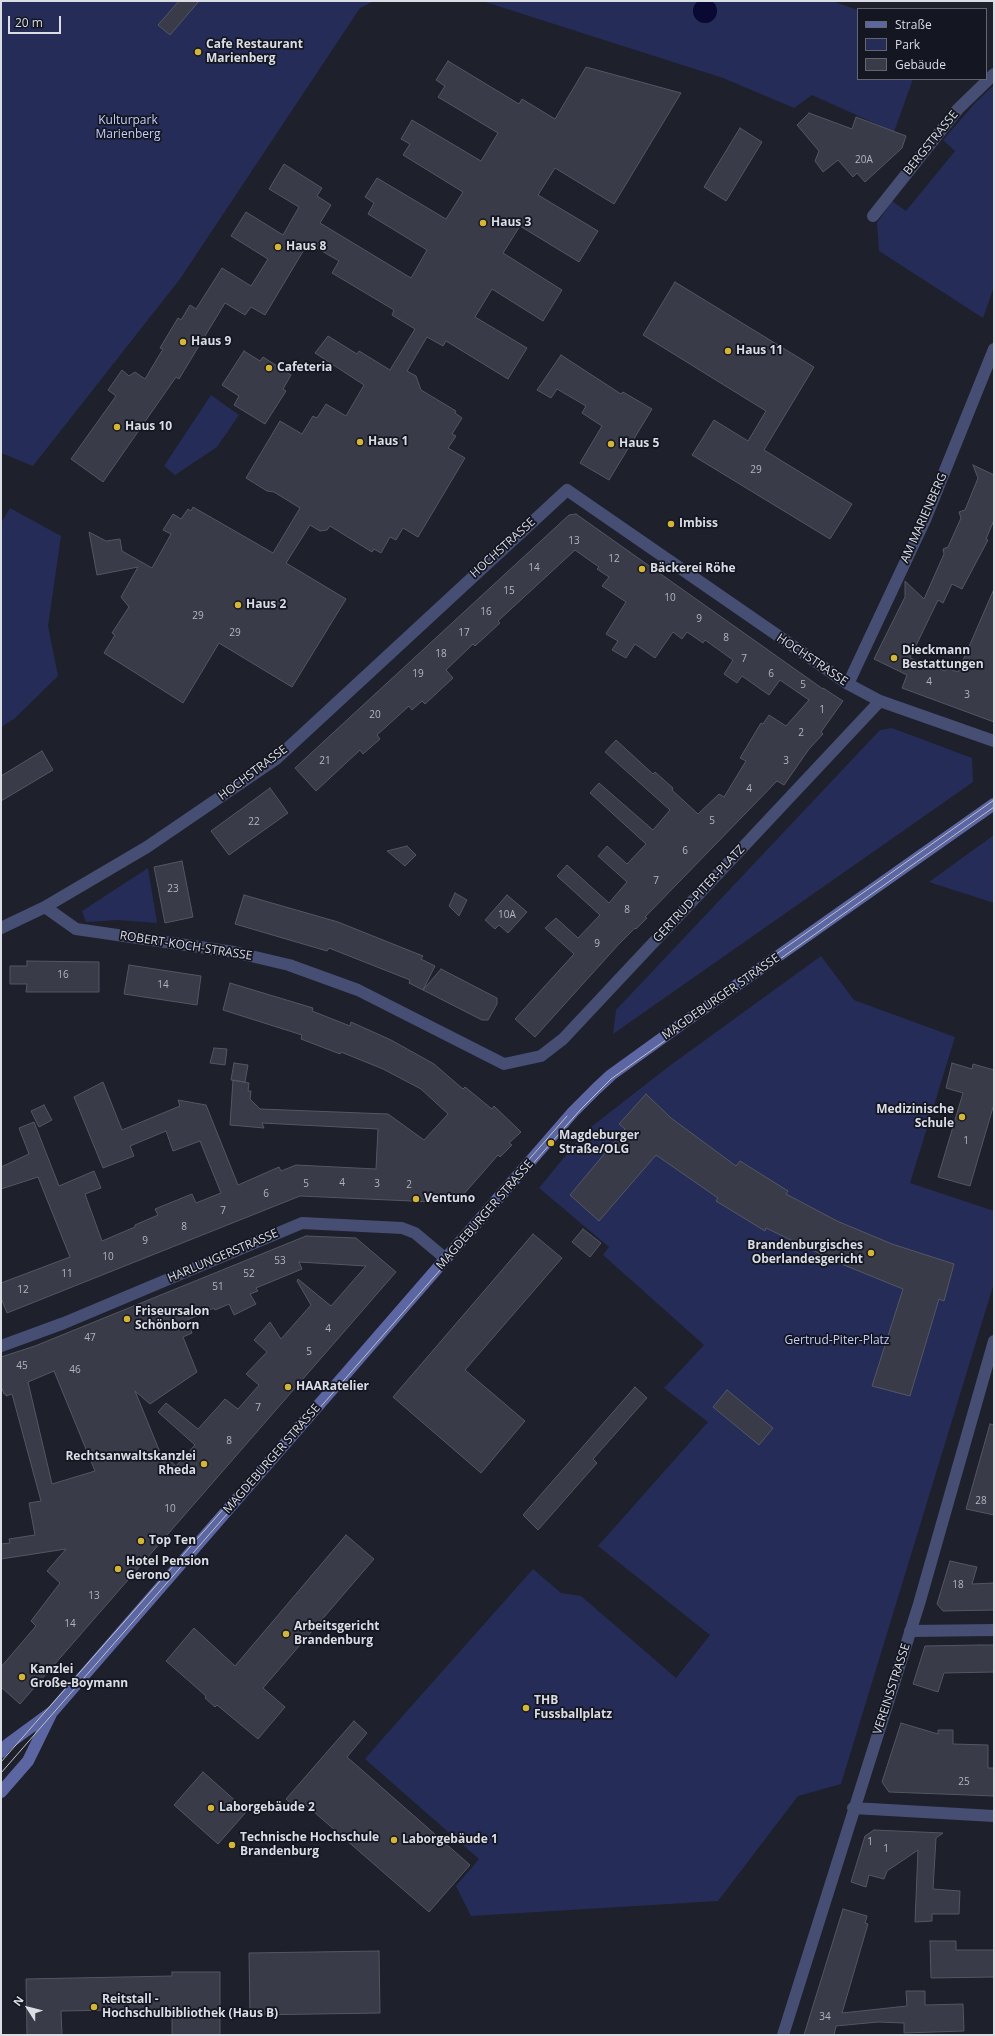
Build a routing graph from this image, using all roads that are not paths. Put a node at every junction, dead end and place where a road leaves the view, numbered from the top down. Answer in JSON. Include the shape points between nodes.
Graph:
{"nodes":[{"id":1,"x":994,"y":74,"type":"edge"},
{"id":2,"x":873,"y":216,"type":"dead end"},
{"id":3,"x":994,"y":349,"type":"edge"},
{"id":4,"x":848,"y":684,"type":"junction"},
{"id":5,"x":880,"y":701,"type":"junction"},
{"id":6,"x":994,"y":741,"type":"edge"},
{"id":7,"x":994,"y":804,"type":"edge"},
{"id":8,"x":45,"y":907,"type":"junction"},
{"id":9,"x":1,"y":928,"type":"edge"},
{"id":10,"x":504,"y":1064,"type":"joint"},
{"id":11,"x":446,"y":1259,"type":"junction"},
{"id":12,"x":994,"y":1341,"type":"edge"},
{"id":13,"x":1,"y":1346,"type":"edge"},
{"id":14,"x":994,"y":1630,"type":"edge"},
{"id":15,"x":910,"y":1631,"type":"junction"},
{"id":16,"x":53,"y":1711,"type":"junction"},
{"id":17,"x":1,"y":1752,"type":"edge"},
{"id":18,"x":1,"y":1792,"type":"edge"},
{"id":19,"x":853,"y":1808,"type":"junction"},
{"id":20,"x":994,"y":1816,"type":"edge"},
{"id":21,"x":783,"y":2035,"type":"edge"}],
"edges":[{"from":1,"to":2,"type":"street","name":"BERGSTRASSE","via":[[958,109]]},
{"from":3,"to":4,"type":"street","name":"AM MARIENBERG","via":[[924,520]]},
{"from":4,"to":5,"type":"street","name":"HOCHSTRASSE"},
{"from":4,"to":8,"type":"street","name":"HOCHSTRASSE","via":[[567,490],[276,759],[147,847]]},
{"from":5,"to":6,"type":"street","name":"HOCHSTRASSE"},
{"from":5,"to":10,"type":"street","name":"GERTRUD-PITER-PLATZ","via":[[563,1039],[541,1056]]},
{"from":7,"to":11,"type":"street","name":"MAGDEBURGER STRASSE","via":[[611,1075],[573,1112]]},
{"from":8,"to":9,"type":"street"},
{"from":8,"to":10,"type":"street","name":"ROBERT-KOCH-STRASSE","via":[[76,929],[234,952],[289,966],[358,990]]},
{"from":11,"to":13,"type":"street","name":"HARLUNGERSTRASSE","via":[[415,1233],[402,1228],[302,1223],[64,1323]]},
{"from":11,"to":16,"type":"street","name":"MAGDEBURGER STRASSE"},
{"from":12,"to":15,"type":"street","name":"VEREINSSTRASSE"},
{"from":14,"to":15,"type":"street"},
{"from":15,"to":19,"type":"street","name":"VEREINSSTRASSE"},
{"from":16,"to":17,"type":"street","name":"MAGDEBURGER STRASSE"},
{"from":16,"to":18,"type":"street","name":"MAGDEBURGER STRASSE","via":[[28,1761]]},
{"from":19,"to":20,"type":"street"},
{"from":19,"to":21,"type":"street","name":"VEREINSSTRASSE"}]}
